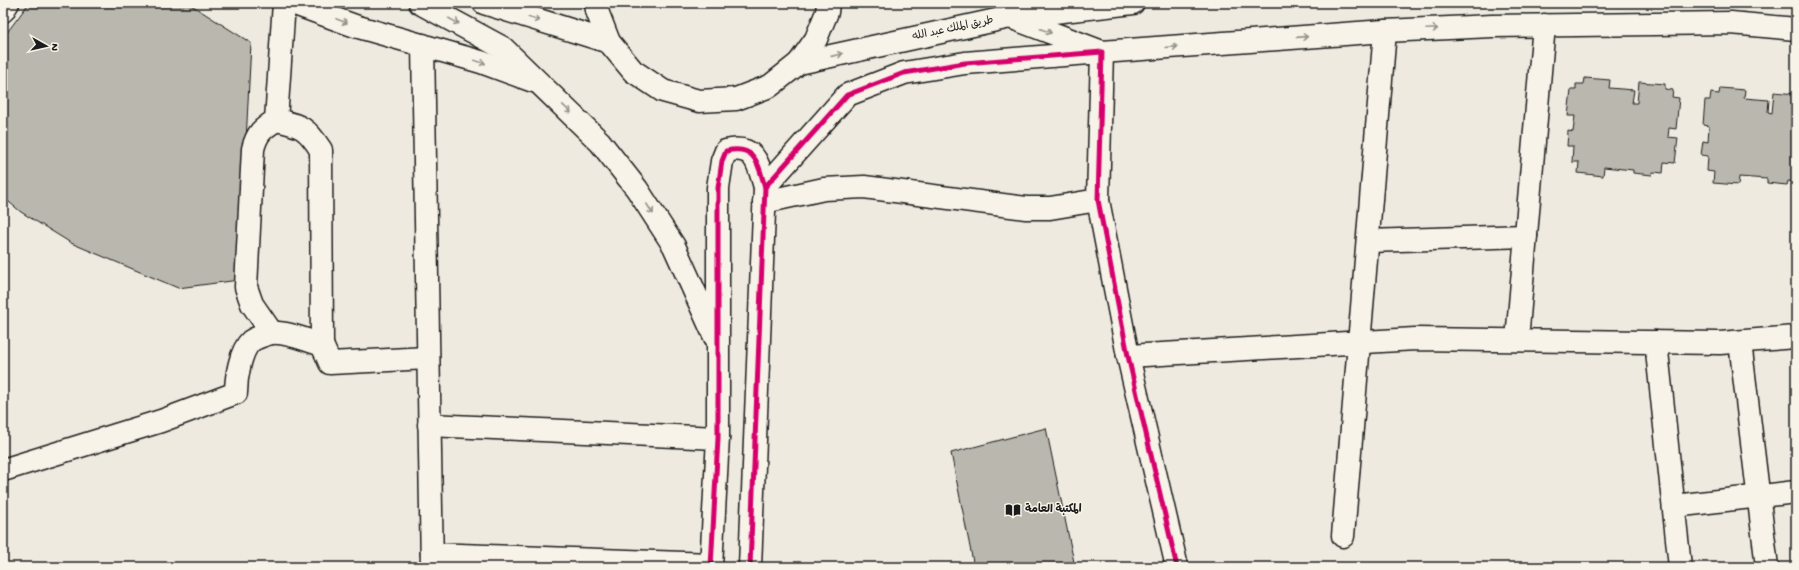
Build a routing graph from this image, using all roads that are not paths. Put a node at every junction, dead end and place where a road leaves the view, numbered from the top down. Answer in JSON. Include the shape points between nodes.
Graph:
{"nodes":[{"id":1,"x":8,"y":3,"type":"edge"},
{"id":2,"x":284,"y":3,"type":"edge"},
{"id":3,"x":292,"y":3,"type":"edge"},
{"id":4,"x":420,"y":3,"type":"edge"},
{"id":5,"x":484,"y":3,"type":"edge"},
{"id":6,"x":596,"y":3,"type":"edge"},
{"id":7,"x":828,"y":3,"type":"edge"},
{"id":8,"x":1133,"y":3,"type":"edge"},
{"id":9,"x":3,"y":11,"type":"edge"},
{"id":10,"x":1010,"y":17,"type":"junction"},
{"id":11,"x":1544,"y":25,"type":"junction"},
{"id":12,"x":1796,"y":30,"type":"edge"},
{"id":13,"x":1385,"y":31,"type":"junction"},
{"id":14,"x":609,"y":42,"type":"junction"},
{"id":15,"x":423,"y":45,"type":"junction"},
{"id":16,"x":1102,"y":52,"type":"junction"},
{"id":17,"x":799,"y":63,"type":"junction"},
{"id":18,"x":542,"y":85,"type":"junction"},
{"id":19,"x":276,"y":120,"type":"junction"},
{"id":20,"x":764,"y":194,"type":"junction"},
{"id":21,"x":1098,"y":200,"type":"junction"},
{"id":22,"x":1526,"y":236,"type":"junction"},
{"id":23,"x":1368,"y":241,"type":"junction"},
{"id":24,"x":272,"y":333,"type":"junction"},
{"id":25,"x":1796,"y":337,"type":"edge"},
{"id":26,"x":1517,"y":340,"type":"junction"},
{"id":27,"x":1656,"y":342,"type":"junction"},
{"id":28,"x":1740,"y":342,"type":"junction"},
{"id":29,"x":717,"y":343,"type":"junction"},
{"id":30,"x":1359,"y":343,"type":"junction"},
{"id":31,"x":322,"y":345,"type":"junction"},
{"id":32,"x":1128,"y":356,"type":"junction"},
{"id":33,"x":428,"y":358,"type":"junction"},
{"id":34,"x":429,"y":425,"type":"junction"},
{"id":35,"x":718,"y":438,"type":"junction"},
{"id":36,"x":3,"y":470,"type":"edge"},
{"id":37,"x":1796,"y":492,"type":"edge"},
{"id":38,"x":1760,"y":496,"type":"junction"},
{"id":39,"x":1674,"y":506,"type":"junction"},
{"id":40,"x":1343,"y":536,"type":"dead end"},
{"id":41,"x":432,"y":561,"type":"edge"},
{"id":42,"x":479,"y":561,"type":"edge"},
{"id":43,"x":711,"y":566,"type":"edge"},
{"id":44,"x":750,"y":567,"type":"edge"},
{"id":45,"x":1177,"y":567,"type":"edge"},
{"id":46,"x":1680,"y":567,"type":"edge"},
{"id":47,"x":1767,"y":567,"type":"edge"}],
"edges":[{"from":1,"to":9,"type":"street"},
{"from":2,"to":19,"type":"street"},
{"from":3,"to":15,"type":"street","one_way":true,"via":[[356,26]]},
{"from":4,"to":18,"type":"street","one_way":true,"via":[[503,48]]},
{"from":5,"to":14,"type":"street","one_way":true},
{"from":6,"to":14,"type":"street"},
{"from":7,"to":17,"type":"street","via":[[816,39]]},
{"from":8,"to":10,"type":"street","name":"طريق الملك عبد الله"},
{"from":10,"to":16,"type":"street","one_way":true},
{"from":17,"to":10,"type":"street","name":"طريق الملك عبد الله","one_way":true},
{"from":11,"to":12,"type":"street","via":[[1730,23]]},
{"from":13,"to":11,"type":"street","one_way":true},
{"from":11,"to":22,"type":"street"},
{"from":16,"to":13,"type":"street","one_way":true},
{"from":13,"to":23,"type":"street"},
{"from":14,"to":17,"type":"street","via":[[633,71],[663,91],[699,101],[736,99],[770,86]]},
{"from":15,"to":18,"type":"street","one_way":true,"via":[[481,62]]},
{"from":15,"to":33,"type":"street"},
{"from":16,"to":20,"type":"street","via":[[965,63],[904,73],[847,95]]},
{"from":16,"to":21,"type":"street"},
{"from":18,"to":29,"type":"street","one_way":true,"via":[[600,142],[637,190],[674,246]]},
{"from":19,"to":24,"type":"street","via":[[264,127],[256,137],[253,149],[246,287],[252,304]]},
{"from":19,"to":31,"type":"street","via":[[297,124],[311,135],[321,150]]},
{"from":20,"to":21,"type":"street","via":[[864,187],[1026,208],[1050,208]]},
{"from":20,"to":29,"type":"street","via":[[757,160],[748,151],[726,151],[718,188]]},
{"from":20,"to":44,"type":"street"},
{"from":21,"to":32,"type":"street"},
{"from":22,"to":23,"type":"street"},
{"from":22,"to":26,"type":"street"},
{"from":23,"to":30,"type":"street"},
{"from":24,"to":31,"type":"street"},
{"from":24,"to":36,"type":"street","via":[[251,341],[236,378],[236,394],[161,421]]},
{"from":25,"to":28,"type":"street"},
{"from":26,"to":27,"type":"street"},
{"from":26,"to":30,"type":"street","via":[[1415,339]]},
{"from":27,"to":28,"type":"street"},
{"from":27,"to":39,"type":"street"},
{"from":28,"to":38,"type":"street"},
{"from":29,"to":35,"type":"street"},
{"from":30,"to":32,"type":"street"},
{"from":30,"to":40,"type":"street"},
{"from":31,"to":33,"type":"street","via":[[330,363]]},
{"from":32,"to":45,"type":"street"},
{"from":33,"to":34,"type":"street"},
{"from":34,"to":35,"type":"street"},
{"from":34,"to":41,"type":"street"},
{"from":35,"to":43,"type":"street"},
{"from":37,"to":38,"type":"street"},
{"from":38,"to":39,"type":"street"},
{"from":38,"to":47,"type":"street"},
{"from":39,"to":46,"type":"street"},
{"from":41,"to":42,"type":"street"},
{"from":42,"to":43,"type":"street"}]}
